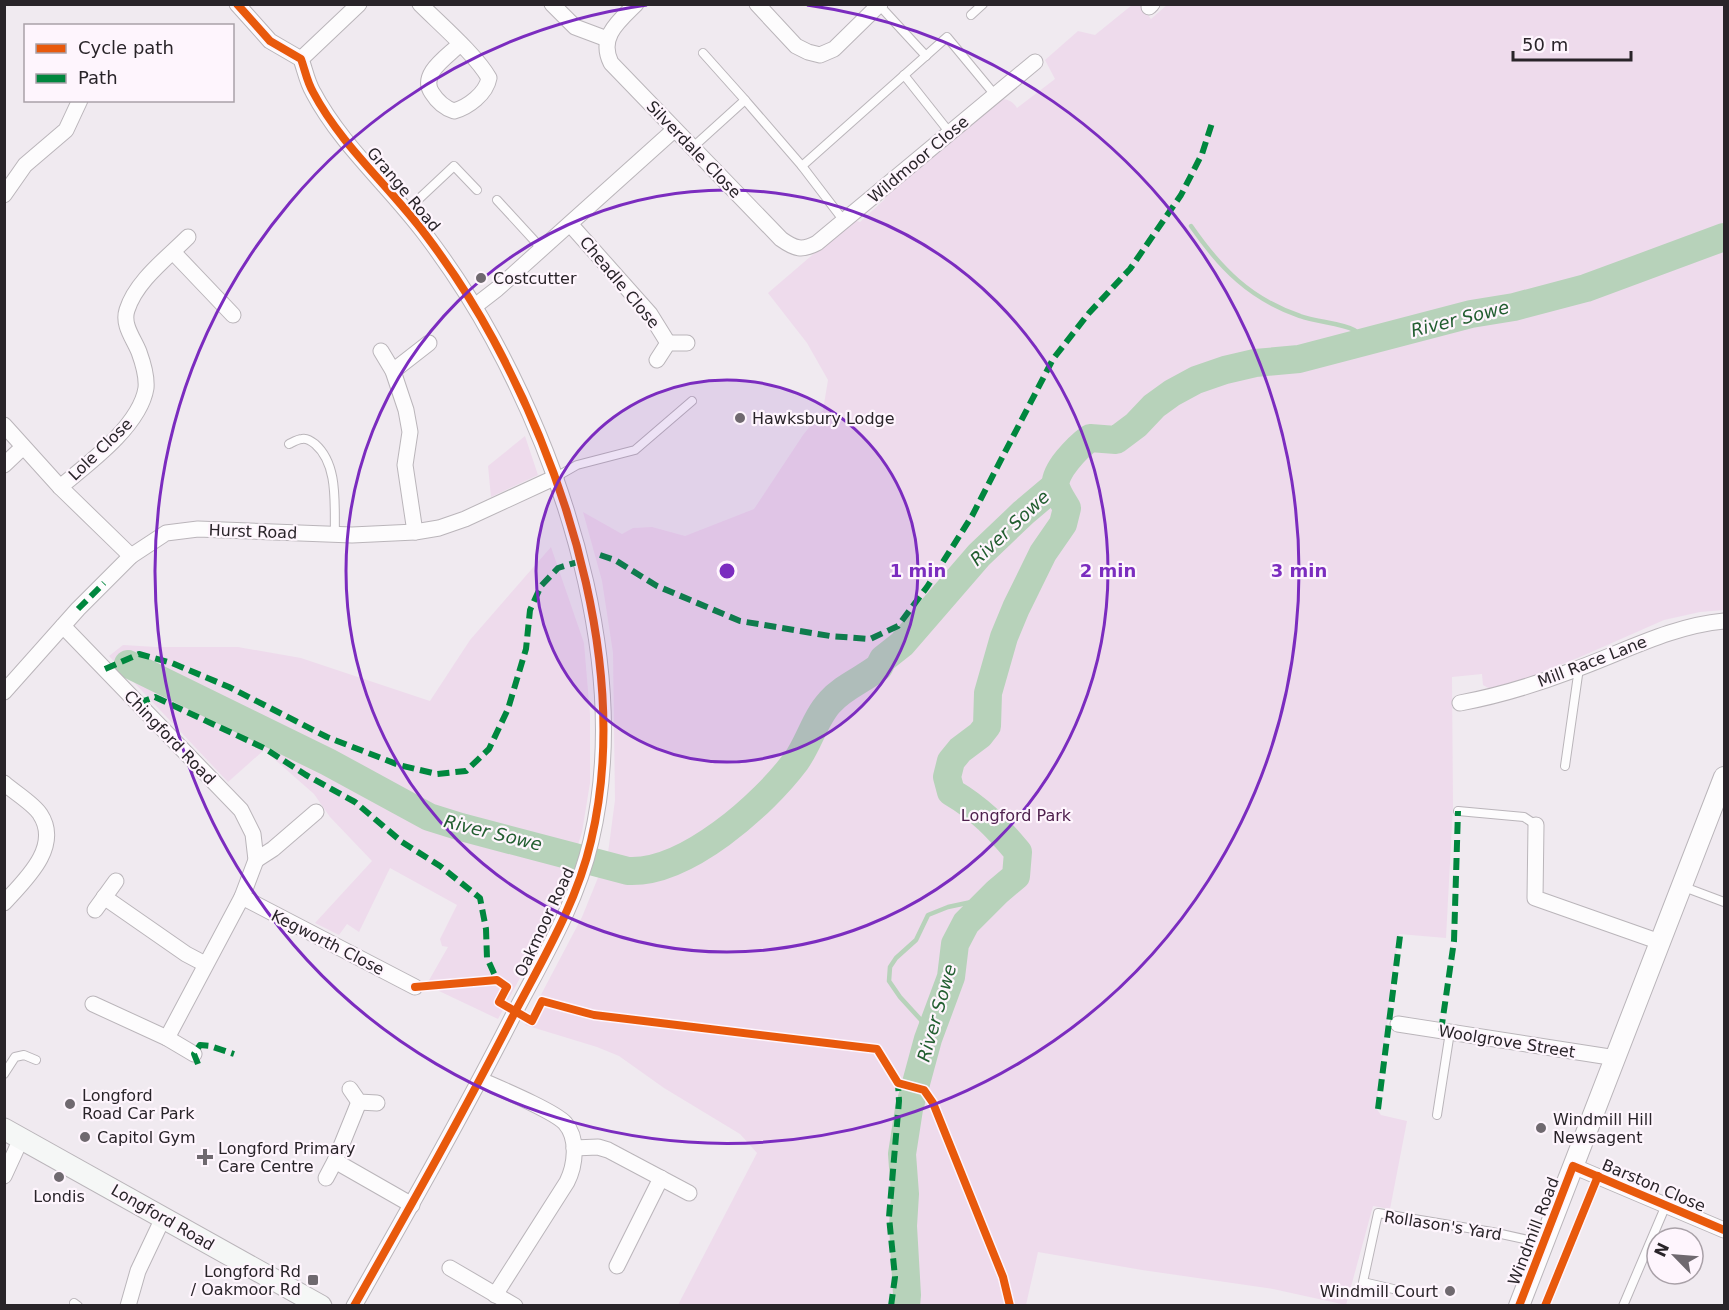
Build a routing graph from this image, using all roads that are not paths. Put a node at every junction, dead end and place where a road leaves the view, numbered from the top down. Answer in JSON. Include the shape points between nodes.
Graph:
{"nodes":[{"id":1,"x":237,"y":4,"type":"edge"},
{"id":2,"x":359,"y":4,"type":"edge"},
{"id":3,"x":420,"y":4,"type":"edge"},
{"id":4,"x":552,"y":4,"type":"edge"},
{"id":5,"x":636,"y":4,"type":"edge"},
{"id":6,"x":757,"y":4,"type":"edge"},
{"id":7,"x":983,"y":4,"type":"edge"},
{"id":8,"x":880,"y":5,"type":"edge"},
{"id":9,"x":971,"y":15,"type":"dead end"},
{"id":10,"x":608,"y":39,"type":"junction"},
{"id":11,"x":460,"y":44,"type":"junction"},
{"id":12,"x":703,"y":53,"type":"dead end"},
{"id":13,"x":926,"y":56,"type":"junction"},
{"id":14,"x":301,"y":59,"type":"junction"},
{"id":15,"x":1035,"y":62,"type":"dead end"},
{"id":16,"x":904,"y":75,"type":"junction"},
{"id":17,"x":995,"y":95,"type":"junction"},
{"id":18,"x":745,"y":100,"type":"junction"},
{"id":19,"x":79,"y":102,"type":"edge"},
{"id":20,"x":674,"y":130,"type":"junction"},
{"id":21,"x":950,"y":132,"type":"junction"},
{"id":22,"x":692,"y":148,"type":"junction"},
{"id":23,"x":802,"y":166,"type":"junction"},
{"id":24,"x":477,"y":190,"type":"dead end"},
{"id":25,"x":4,"y":195,"type":"edge"},
{"id":26,"x":497,"y":200,"type":"dead end"},
{"id":27,"x":406,"y":211,"type":"junction"},
{"id":28,"x":844,"y":221,"type":"junction"},
{"id":29,"x":570,"y":224,"type":"junction"},
{"id":30,"x":188,"y":237,"type":"dead end"},
{"id":31,"x":542,"y":249,"type":"junction"},
{"id":32,"x":798,"y":249,"type":"joint"},
{"id":33,"x":173,"y":252,"type":"junction"},
{"id":34,"x":475,"y":306,"type":"junction"},
{"id":35,"x":233,"y":315,"type":"dead end"},
{"id":36,"x":429,"y":343,"type":"dead end"},
{"id":37,"x":668,"y":343,"type":"junction"},
{"id":38,"x":687,"y":343,"type":"dead end"},
{"id":39,"x":381,"y":351,"type":"dead end"},
{"id":40,"x":657,"y":360,"type":"dead end"},
{"id":41,"x":393,"y":371,"type":"junction"},
{"id":42,"x":692,"y":401,"type":"dead end"},
{"id":43,"x":4,"y":425,"type":"edge"},
{"id":44,"x":289,"y":444,"type":"dead end"},
{"id":45,"x":23,"y":447,"type":"junction"},
{"id":46,"x":4,"y":465,"type":"edge"},
{"id":47,"x":556,"y":477,"type":"junction"},
{"id":48,"x":60,"y":487,"type":"junction"},
{"id":49,"x":415,"y":532,"type":"junction"},
{"id":50,"x":335,"y":534,"type":"junction"},
{"id":51,"x":131,"y":556,"type":"junction"},
{"id":52,"x":1725,"y":621,"type":"edge"},
{"id":53,"x":63,"y":626,"type":"junction"},
{"id":54,"x":1579,"y":668,"type":"junction"},
{"id":55,"x":4,"y":692,"type":"edge"},
{"id":56,"x":1460,"y":703,"type":"dead end"},
{"id":57,"x":1565,"y":766,"type":"dead end"},
{"id":58,"x":1725,"y":777,"type":"edge"},
{"id":59,"x":4,"y":783,"type":"edge"},
{"id":60,"x":1458,"y":811,"type":"dead end"},
{"id":61,"x":316,"y":812,"type":"dead end"},
{"id":62,"x":1536,"y":825,"type":"joint"},
{"id":63,"x":256,"y":860,"type":"junction"},
{"id":64,"x":116,"y":881,"type":"dead end"},
{"id":65,"x":1682,"y":886,"type":"junction"},
{"id":66,"x":104,"y":897,"type":"junction"},
{"id":67,"x":242,"y":897,"type":"junction"},
{"id":68,"x":1725,"y":902,"type":"edge"},
{"id":69,"x":4,"y":903,"type":"edge"},
{"id":70,"x":95,"y":910,"type":"dead end"},
{"id":71,"x":1660,"y":942,"type":"junction"},
{"id":72,"x":205,"y":964,"type":"junction"},
{"id":73,"x":415,"y":987,"type":"dead end"},
{"id":74,"x":93,"y":1004,"type":"dead end"},
{"id":75,"x":1398,"y":1024,"type":"dead end"},
{"id":76,"x":1450,"y":1032,"type":"junction"},
{"id":77,"x":167,"y":1038,"type":"junction"},
{"id":78,"x":194,"y":1054,"type":"dead end"},
{"id":79,"x":1616,"y":1058,"type":"junction"},
{"id":80,"x":36,"y":1060,"type":"dead end"},
{"id":81,"x":4,"y":1074,"type":"edge"},
{"id":82,"x":481,"y":1080,"type":"junction"},
{"id":83,"x":377,"y":1103,"type":"dead end"},
{"id":84,"x":1437,"y":1114,"type":"dead end"},
{"id":85,"x":13,"y":1134,"type":"edge"},
{"id":86,"x":574,"y":1148,"type":"junction"},
{"id":87,"x":335,"y":1161,"type":"junction"},
{"id":88,"x":1573,"y":1166,"type":"junction"},
{"id":89,"x":4,"y":1176,"type":"edge"},
{"id":90,"x":326,"y":1178,"type":"dead end"},
{"id":91,"x":661,"y":1178,"type":"junction"},
{"id":92,"x":689,"y":1193,"type":"dead end"},
{"id":93,"x":412,"y":1205,"type":"junction"},
{"id":94,"x":1666,"y":1205,"type":"junction"},
{"id":95,"x":164,"y":1216,"type":"junction"},
{"id":96,"x":1725,"y":1230,"type":"edge"},
{"id":97,"x":1543,"y":1243,"type":"junction"},
{"id":98,"x":617,"y":1266,"type":"dead end"},
{"id":99,"x":450,"y":1268,"type":"dead end"},
{"id":100,"x":1402,"y":1291,"type":"dead end"},
{"id":101,"x":495,"y":1295,"type":"junction"},
{"id":102,"x":129,"y":1305,"type":"edge"},
{"id":103,"x":321,"y":1305,"type":"edge"},
{"id":104,"x":354,"y":1305,"type":"edge"},
{"id":105,"x":515,"y":1305,"type":"edge"},
{"id":106,"x":1519,"y":1305,"type":"edge"},
{"id":107,"x":1623,"y":1305,"type":"edge"}],
"edges":[{"from":1,"to":14,"type":"street","via":[[270,42]]},
{"from":2,"to":14,"type":"street"},
{"from":3,"to":11,"type":"street"},
{"from":4,"to":10,"type":"street","via":[[575,27]]},
{"from":5,"to":10,"type":"street","via":[[614,25]]},
{"from":6,"to":8,"type":"street","via":[[796,46],[820,55],[834,49]]},
{"from":7,"to":9,"type":"lane"},
{"from":8,"to":13,"type":"lane"},
{"from":10,"to":20,"type":"street","name":"Silverdale Close","via":[[607,56],[611,63]]},
{"from":11,"to":11,"type":"street","via":[[428,78],[428,87],[436,99],[454,111],[466,107],[488,86],[489,78]]},
{"from":12,"to":18,"type":"lane"},
{"from":13,"to":16,"type":"lane"},
{"from":13,"to":17,"type":"lane","via":[[947,38]]},
{"from":14,"to":27,"type":"street","name":"Grange Road","via":[[311,90],[332,122]]},
{"from":15,"to":17,"type":"street","name":"Wildmoor Close"},
{"from":16,"to":21,"type":"lane"},
{"from":16,"to":23,"type":"lane"},
{"from":17,"to":21,"type":"street","name":"Wildmoor Close"},
{"from":18,"to":22,"type":"lane"},
{"from":18,"to":23,"type":"lane"},
{"from":19,"to":25,"type":"street","via":[[66,130],[25,165]]},
{"from":20,"to":22,"type":"street","name":"Silverdale Close"},
{"from":20,"to":29,"type":"street","name":"Cheadle Close"},
{"from":21,"to":28,"type":"street","name":"Wildmoor Close"},
{"from":22,"to":32,"type":"street","name":"Silverdale Close","via":[[781,239]]},
{"from":23,"to":28,"type":"lane"},
{"from":24,"to":27,"type":"lane","via":[[454,166]]},
{"from":26,"to":31,"type":"lane"},
{"from":27,"to":34,"type":"street","name":"Grange Road"},
{"from":28,"to":32,"type":"street","name":"Wildmoor Close","via":[[817,243]]},
{"from":29,"to":31,"type":"street","name":"Cheadle Close"},
{"from":29,"to":37,"type":"street","name":"Cheadle Close","via":[[650,314]]},
{"from":30,"to":33,"type":"street","name":"Lole Close"},
{"from":31,"to":34,"type":"street","name":"Cheadle Close"},
{"from":33,"to":35,"type":"street"},
{"from":33,"to":48,"type":"street","name":"Lole Close","via":[[134,292],[125,312],[128,333],[144,368],[146,388],[138,410],[94,459]]},
{"from":34,"to":47,"type":"street","name":"Grange Road","via":[[517,385]]},
{"from":36,"to":41,"type":"street"},
{"from":37,"to":38,"type":"street","name":"Cheadle Close"},
{"from":37,"to":40,"type":"street","name":"Cheadle Close"},
{"from":39,"to":41,"type":"street"},
{"from":41,"to":49,"type":"street","via":[[410,432],[405,465]]},
{"from":42,"to":47,"type":"lane","via":[[635,450],[577,465]]},
{"from":43,"to":45,"type":"street"},
{"from":44,"to":50,"type":"lane","via":[[309,439],[327,462],[333,481]]},
{"from":45,"to":46,"type":"street"},
{"from":45,"to":48,"type":"street"},
{"from":47,"to":49,"type":"street","name":"Hurst Road","via":[[465,519]]},
{"from":47,"to":82,"type":"street","name":"Oakmoor Road","via":[[581,561],[597,647],[603,735],[599,807],[583,871],[560,925]]},
{"from":48,"to":51,"type":"street"},
{"from":49,"to":50,"type":"street","name":"Hurst Road"},
{"from":50,"to":51,"type":"street","name":"Hurst Road","via":[[198,529],[166,533]]},
{"from":51,"to":53,"type":"street","name":"Hurst Road"},
{"from":52,"to":54,"type":"street","name":"Mill Race Lane","via":[[1672,632]]},
{"from":53,"to":55,"type":"street","name":"Hurst Road"},
{"from":53,"to":63,"type":"street","name":"Chingford Road","via":[[241,810],[253,834]]},
{"from":54,"to":56,"type":"street","name":"Mill Race Lane","via":[[1500,695]]},
{"from":54,"to":57,"type":"lane"},
{"from":58,"to":65,"type":"street","name":"Windmill Road"},
{"from":59,"to":69,"type":"street","via":[[40,814],[46,832],[45,851]]},
{"from":60,"to":62,"type":"lane","via":[[1524,816]]},
{"from":61,"to":63,"type":"street"},
{"from":62,"to":71,"type":"street","via":[[1535,898]]},
{"from":63,"to":67,"type":"street","name":"Chingford Road"},
{"from":64,"to":66,"type":"street"},
{"from":65,"to":68,"type":"lane"},
{"from":65,"to":71,"type":"street","name":"Windmill Road"},
{"from":66,"to":70,"type":"street"},
{"from":66,"to":72,"type":"street"},
{"from":67,"to":72,"type":"street","name":"Chingford Road"},
{"from":67,"to":73,"type":"street","name":"Kegworth Close"},
{"from":71,"to":79,"type":"street","name":"Windmill Road"},
{"from":72,"to":77,"type":"street","name":"Chingford Road"},
{"from":74,"to":77,"type":"street"},
{"from":75,"to":76,"type":"street","name":"Woolgrove Street"},
{"from":76,"to":79,"type":"street","name":"Woolgrove Street"},
{"from":76,"to":84,"type":"lane"},
{"from":77,"to":78,"type":"street"},
{"from":79,"to":88,"type":"street","name":"Windmill Road"},
{"from":80,"to":81,"type":"lane","via":[[24,1054],[15,1057]]},
{"from":82,"to":86,"type":"street","via":[[565,1123]]},
{"from":82,"to":93,"type":"street","name":"Oakmoor Road"},
{"from":83,"to":87,"type":"street","via":[[354,1095]]},
{"from":85,"to":89,"type":"street"},
{"from":85,"to":95,"type":"main road","name":"Longford Road"},
{"from":86,"to":91,"type":"street","via":[[608,1150]]},
{"from":86,"to":101,"type":"street","via":[[567,1182]]},
{"from":87,"to":90,"type":"street"},
{"from":87,"to":93,"type":"street"},
{"from":88,"to":94,"type":"street","name":"Barston Close"},
{"from":88,"to":97,"type":"street","name":"Windmill Road"},
{"from":91,"to":92,"type":"street"},
{"from":91,"to":98,"type":"street"},
{"from":93,"to":104,"type":"street","name":"Oakmoor Road"},
{"from":94,"to":96,"type":"street","name":"Barston Close"},
{"from":94,"to":107,"type":"lane"},
{"from":95,"to":102,"type":"street","via":[[138,1271]]},
{"from":95,"to":103,"type":"main road","name":"Longford Road"},
{"from":97,"to":100,"type":"lane","name":"Rollason's Yard","via":[[1378,1213],[1363,1282]]},
{"from":97,"to":106,"type":"street","name":"Windmill Road"},
{"from":99,"to":101,"type":"street"},
{"from":101,"to":105,"type":"street"}]}
